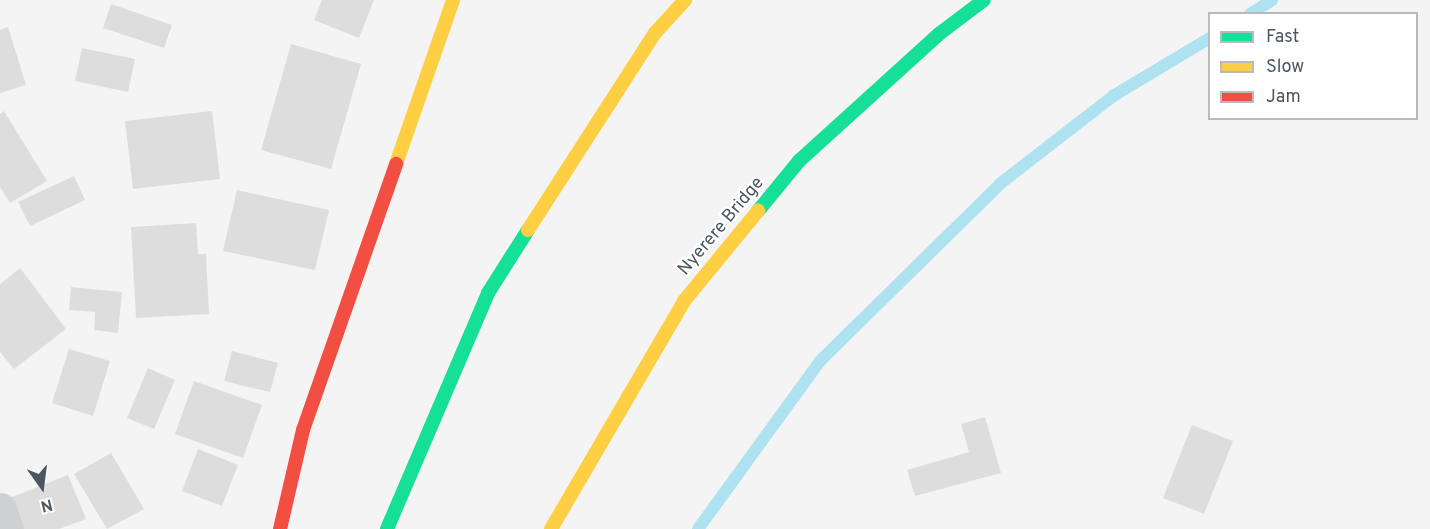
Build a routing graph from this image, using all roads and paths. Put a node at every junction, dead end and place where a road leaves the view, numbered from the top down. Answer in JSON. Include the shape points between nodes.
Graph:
{"nodes":[{"id":1,"x":453,"y":0,"type":"edge"},
{"id":2,"x":684,"y":0,"type":"edge"},
{"id":3,"x":984,"y":0,"type":"edge"},
{"id":4,"x":0,"y":509,"type":"edge"},
{"id":5,"x":7,"y":529,"type":"edge"},
{"id":6,"x":280,"y":529,"type":"edge"},
{"id":7,"x":387,"y":529,"type":"edge"},
{"id":8,"x":551,"y":529,"type":"edge"}],
"edges":[{"from":1,"to":6,"type":"main road","via":[[303,430]]},
{"from":2,"to":7,"type":"main road","via":[[655,33],[488,293]]},
{"from":3,"to":8,"type":"main road","name":"Nyerere Bridge","via":[[939,34],[800,161],[684,301]]},
{"from":4,"to":5,"type":"street"}]}
